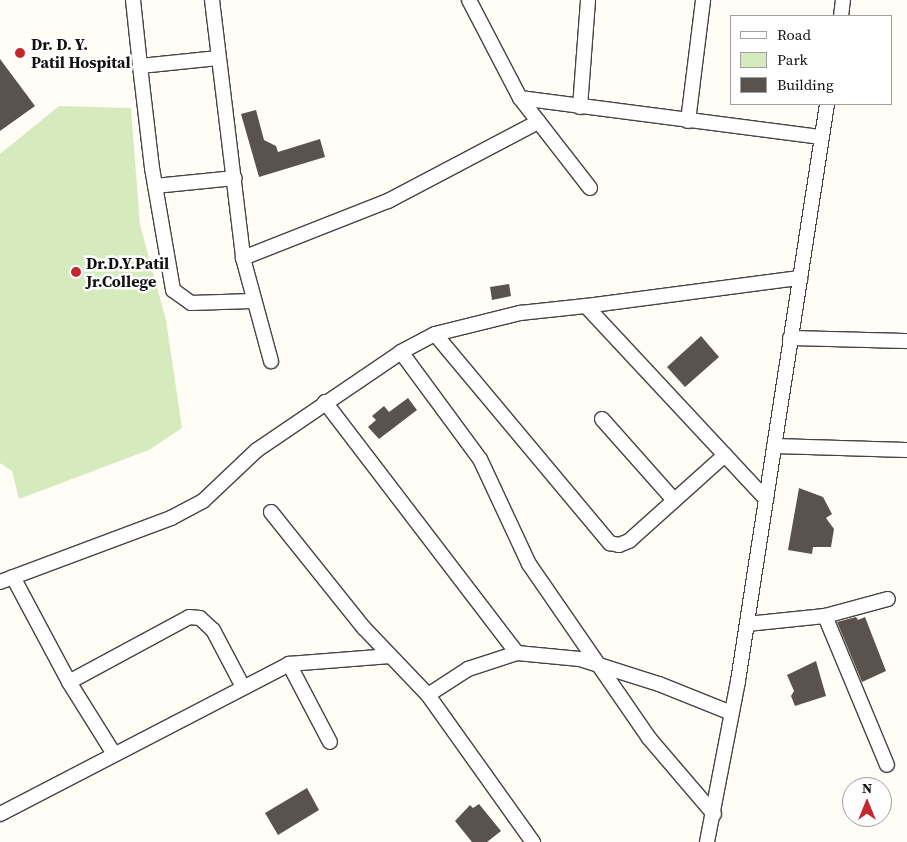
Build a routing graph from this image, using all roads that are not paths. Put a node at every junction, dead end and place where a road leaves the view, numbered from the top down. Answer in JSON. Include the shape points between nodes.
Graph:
{"nodes":[{"id":1,"x":132,"y":0,"type":"edge"},
{"id":2,"x":212,"y":0,"type":"edge"},
{"id":3,"x":469,"y":0,"type":"edge"},
{"id":4,"x":588,"y":0,"type":"edge"},
{"id":5,"x":703,"y":0,"type":"edge"},
{"id":6,"x":843,"y":0,"type":"edge"},
{"id":7,"x":841,"y":15,"type":"edge"},
{"id":8,"x":218,"y":58,"type":"junction"},
{"id":9,"x":140,"y":66,"type":"junction"},
{"id":10,"x":520,"y":98,"type":"junction"},
{"id":11,"x":826,"y":105,"type":"edge"},
{"id":12,"x":580,"y":107,"type":"junction"},
{"id":13,"x":688,"y":121,"type":"junction"},
{"id":14,"x":538,"y":122,"type":"junction"},
{"id":15,"x":821,"y":137,"type":"junction"},
{"id":16,"x":235,"y":178,"type":"junction"},
{"id":17,"x":154,"y":186,"type":"junction"},
{"id":18,"x":590,"y":188,"type":"dead end"},
{"id":19,"x":243,"y":258,"type":"junction"},
{"id":20,"x":800,"y":278,"type":"junction"},
{"id":21,"x":252,"y":301,"type":"junction"},
{"id":22,"x":586,"y":306,"type":"junction"},
{"id":23,"x":436,"y":334,"type":"junction"},
{"id":24,"x":790,"y":338,"type":"junction"},
{"id":25,"x":907,"y":341,"type":"edge"},
{"id":26,"x":401,"y":352,"type":"junction"},
{"id":27,"x":271,"y":361,"type":"dead end"},
{"id":28,"x":325,"y":402,"type":"junction"},
{"id":29,"x":602,"y":419,"type":"dead end"},
{"id":30,"x":774,"y":446,"type":"junction"},
{"id":31,"x":907,"y":450,"type":"edge"},
{"id":32,"x":725,"y":454,"type":"junction"},
{"id":33,"x":673,"y":499,"type":"junction"},
{"id":34,"x":766,"y":499,"type":"junction"},
{"id":35,"x":271,"y":512,"type":"dead end"},
{"id":36,"x":6,"y":580,"type":"edge"},
{"id":37,"x":888,"y":599,"type":"dead end"},
{"id":38,"x":824,"y":616,"type":"junction"},
{"id":39,"x":747,"y":624,"type":"junction"},
{"id":40,"x":517,"y":653,"type":"junction"},
{"id":41,"x":390,"y":656,"type":"junction"},
{"id":42,"x":288,"y":664,"type":"junction"},
{"id":43,"x":600,"y":664,"type":"junction"},
{"id":44,"x":69,"y":682,"type":"junction"},
{"id":45,"x":243,"y":687,"type":"junction"},
{"id":46,"x":428,"y":695,"type":"junction"},
{"id":47,"x":731,"y":713,"type":"junction"},
{"id":48,"x":330,"y":742,"type":"dead end"},
{"id":49,"x":114,"y":754,"type":"junction"},
{"id":50,"x":887,"y":765,"type":"dead end"},
{"id":51,"x":0,"y":814,"type":"edge"},
{"id":52,"x":714,"y":814,"type":"junction"},
{"id":53,"x":532,"y":842,"type":"edge"},
{"id":54,"x":706,"y":842,"type":"edge"}],
"edges":[{"from":1,"to":9,"type":"street"},
{"from":2,"to":8,"type":"street"},
{"from":3,"to":10,"type":"street"},
{"from":4,"to":12,"type":"street"},
{"from":5,"to":13,"type":"street"},
{"from":6,"to":7,"type":"street"},
{"from":8,"to":9,"type":"street"},
{"from":8,"to":16,"type":"street"},
{"from":9,"to":17,"type":"street"},
{"from":10,"to":12,"type":"street"},
{"from":10,"to":14,"type":"street"},
{"from":11,"to":15,"type":"street"},
{"from":12,"to":13,"type":"street"},
{"from":13,"to":15,"type":"street"},
{"from":14,"to":18,"type":"street"},
{"from":14,"to":19,"type":"street","via":[[388,201]]},
{"from":15,"to":20,"type":"street"},
{"from":16,"to":17,"type":"street"},
{"from":16,"to":19,"type":"street"},
{"from":17,"to":21,"type":"street","via":[[168,275],[179,298],[203,304]]},
{"from":19,"to":21,"type":"street"},
{"from":20,"to":22,"type":"street"},
{"from":20,"to":24,"type":"street"},
{"from":21,"to":27,"type":"street"},
{"from":22,"to":23,"type":"street","via":[[520,313]]},
{"from":22,"to":32,"type":"street"},
{"from":23,"to":26,"type":"street"},
{"from":23,"to":33,"type":"street","via":[[610,543],[619,545],[629,541]]},
{"from":24,"to":25,"type":"street"},
{"from":24,"to":30,"type":"street"},
{"from":26,"to":28,"type":"street"},
{"from":26,"to":43,"type":"street","via":[[480,459],[530,564]]},
{"from":28,"to":36,"type":"street","via":[[257,450],[203,501],[171,518]]},
{"from":28,"to":40,"type":"street"},
{"from":29,"to":33,"type":"street"},
{"from":30,"to":31,"type":"street"},
{"from":30,"to":34,"type":"street"},
{"from":32,"to":33,"type":"street"},
{"from":32,"to":34,"type":"street"},
{"from":34,"to":39,"type":"street"},
{"from":35,"to":41,"type":"street"},
{"from":36,"to":44,"type":"street"},
{"from":37,"to":38,"type":"street"},
{"from":38,"to":39,"type":"street"},
{"from":38,"to":50,"type":"street"},
{"from":39,"to":47,"type":"street"},
{"from":40,"to":43,"type":"street"},
{"from":40,"to":46,"type":"street","via":[[468,669]]},
{"from":41,"to":42,"type":"street"},
{"from":41,"to":46,"type":"street"},
{"from":42,"to":45,"type":"street"},
{"from":42,"to":48,"type":"street"},
{"from":43,"to":47,"type":"street"},
{"from":43,"to":52,"type":"street","via":[[649,738]]},
{"from":44,"to":45,"type":"street","via":[[190,617],[200,618],[213,630]]},
{"from":44,"to":49,"type":"street"},
{"from":45,"to":49,"type":"street"},
{"from":46,"to":53,"type":"street"},
{"from":47,"to":52,"type":"street"},
{"from":49,"to":51,"type":"street"},
{"from":52,"to":54,"type":"street"}]}
